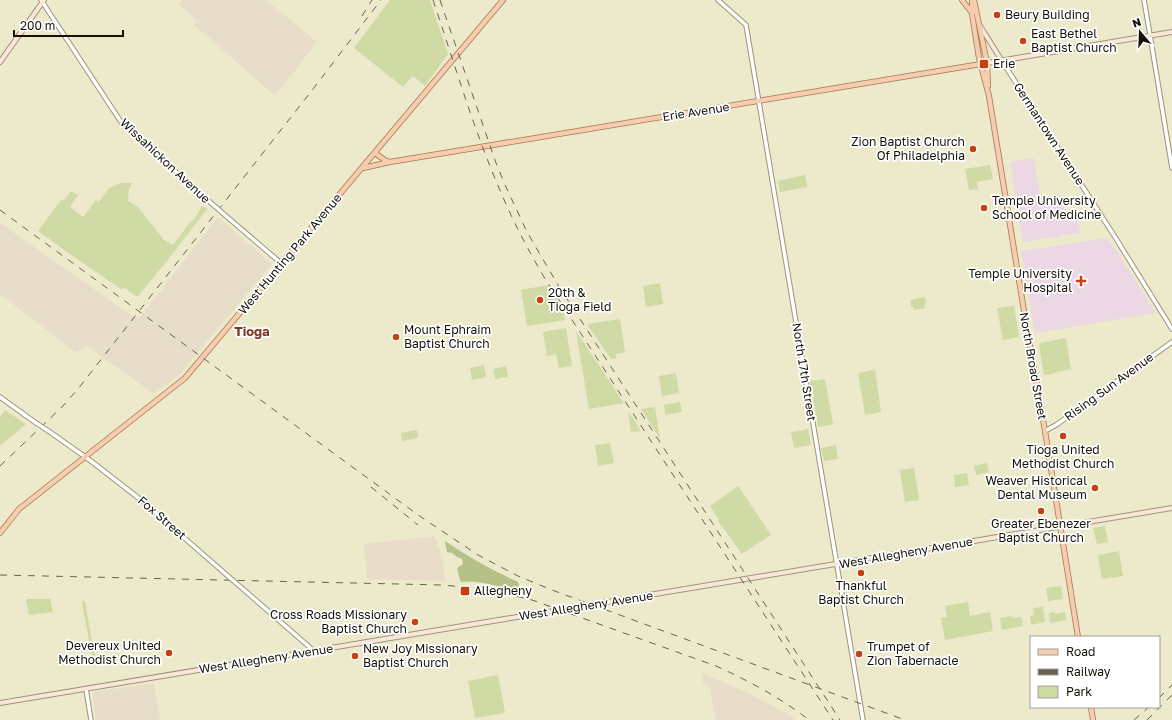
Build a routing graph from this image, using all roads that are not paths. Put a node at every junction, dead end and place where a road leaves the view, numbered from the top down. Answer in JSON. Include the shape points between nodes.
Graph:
{"nodes":[{"id":1,"x":504,"y":0,"type":"edge"},
{"id":2,"x":718,"y":0,"type":"edge"},
{"id":3,"x":962,"y":0,"type":"edge"},
{"id":4,"x":973,"y":0,"type":"edge"},
{"id":5,"x":1144,"y":0,"type":"edge"},
{"id":6,"x":43,"y":1,"type":"edge"},
{"id":7,"x":972,"y":14,"type":"junction"},
{"id":8,"x":980,"y":26,"type":"junction"},
{"id":9,"x":1172,"y":32,"type":"edge"},
{"id":10,"x":1150,"y":36,"type":"junction"},
{"id":11,"x":1002,"y":61,"type":"junction"},
{"id":12,"x":0,"y":62,"type":"edge"},
{"id":13,"x":987,"y":63,"type":"junction"},
{"id":14,"x":980,"y":64,"type":"junction"},
{"id":15,"x":989,"y":96,"type":"junction"},
{"id":16,"x":759,"y":101,"type":"junction"},
{"id":17,"x":375,"y":153,"type":"junction"},
{"id":18,"x":390,"y":162,"type":"junction"},
{"id":19,"x":363,"y":168,"type":"junction"},
{"id":20,"x":1172,"y":168,"type":"edge"},
{"id":21,"x":282,"y":264,"type":"junction"},
{"id":22,"x":1172,"y":330,"type":"edge"},
{"id":23,"x":1172,"y":342,"type":"edge"},
{"id":24,"x":0,"y":397,"type":"edge"},
{"id":25,"x":1044,"y":431,"type":"junction"},
{"id":26,"x":85,"y":457,"type":"junction"},
{"id":27,"x":1172,"y":508,"type":"edge"},
{"id":28,"x":1060,"y":526,"type":"junction"},
{"id":29,"x":0,"y":533,"type":"edge"},
{"id":30,"x":836,"y":564,"type":"junction"},
{"id":31,"x":1078,"y":636,"type":"edge"},
{"id":32,"x":314,"y":651,"type":"junction"},
{"id":33,"x":86,"y":689,"type":"junction"},
{"id":34,"x":0,"y":703,"type":"edge"},
{"id":35,"x":1091,"y":708,"type":"edge"},
{"id":36,"x":91,"y":720,"type":"edge"},
{"id":37,"x":863,"y":720,"type":"edge"},
{"id":38,"x":1093,"y":720,"type":"edge"}],
"edges":[{"from":1,"to":17,"type":"main road","name":"West Hunting Park Avenue"},
{"from":2,"to":16,"type":"street","name":"North 17th Street","via":[[746,24]]},
{"from":3,"to":7,"type":"main road","name":"Germantown Avenue"},
{"from":4,"to":7,"type":"main road","name":"North Broad Street"},
{"from":4,"to":8,"type":"main road","name":"North Broad Street"},
{"from":5,"to":10,"type":"street"},
{"from":6,"to":12,"type":"main road"},
{"from":6,"to":21,"type":"street","name":"Wissahickon Avenue","bridge":true,"via":[[123,125]]},
{"from":7,"to":8,"type":"main road","name":"Germantown Avenue"},
{"from":7,"to":14,"type":"main road","name":"North Broad Street"},
{"from":8,"to":11,"type":"main road","name":"Germantown Avenue"},
{"from":8,"to":13,"type":"main road","name":"North Broad Street"},
{"from":9,"to":10,"type":"main road","name":"Erie Avenue"},
{"from":10,"to":11,"type":"main road","name":"Erie Avenue"},
{"from":10,"to":20,"type":"street"},
{"from":11,"to":13,"type":"main road","name":"Erie Avenue"},
{"from":11,"to":22,"type":"street","name":"Germantown Avenue"},
{"from":13,"to":14,"type":"main road","name":"Erie Avenue"},
{"from":13,"to":15,"type":"main road","name":"North Broad Street"},
{"from":14,"to":15,"type":"main road","name":"North Broad Street"},
{"from":14,"to":16,"type":"main road","name":"Erie Avenue"},
{"from":15,"to":25,"type":"main road","name":"North Broad Street"},
{"from":16,"to":18,"type":"main road","name":"Erie Avenue"},
{"from":16,"to":30,"type":"street","name":"North 17th Street"},
{"from":17,"to":18,"type":"main road"},
{"from":17,"to":19,"type":"main road","name":"West Hunting Park Avenue"},
{"from":18,"to":19,"type":"main road","name":"Erie Avenue"},
{"from":19,"to":21,"type":"main road","name":"West Hunting Park Avenue"},
{"from":21,"to":26,"type":"main road","name":"West Hunting Park Avenue","via":[[185,378]]},
{"from":23,"to":25,"type":"street","name":"Rising Sun Avenue"},
{"from":24,"to":26,"type":"street","name":"Fox Street","bridge":true},
{"from":25,"to":28,"type":"main road","name":"North Broad Street"},
{"from":26,"to":29,"type":"main road","name":"West Hunting Park Avenue","via":[[19,509]]},
{"from":26,"to":32,"type":"street","name":"Fox Street","bridge":true,"via":[[146,504]]},
{"from":27,"to":28,"type":"main road","name":"West Allegheny Avenue"},
{"from":28,"to":30,"type":"main road","name":"West Allegheny Avenue"},
{"from":28,"to":31,"type":"main road","name":"North Broad Street"},
{"from":30,"to":32,"type":"main road","name":"West Allegheny Avenue"},
{"from":30,"to":37,"type":"street","name":"North 17th Street"},
{"from":32,"to":33,"type":"main road","name":"West Allegheny Avenue"},
{"from":33,"to":34,"type":"main road","name":"West Allegheny Avenue"},
{"from":33,"to":36,"type":"street"},
{"from":35,"to":38,"type":"main road"}]}
